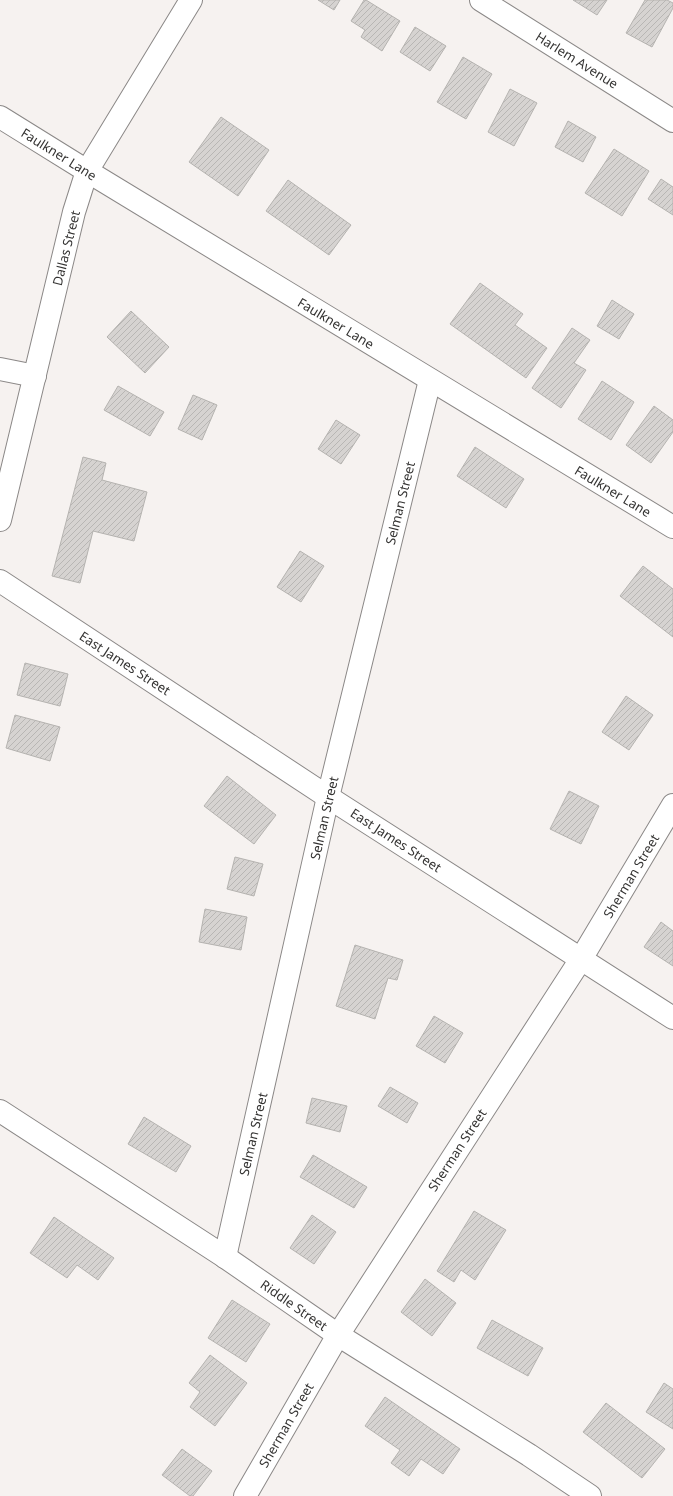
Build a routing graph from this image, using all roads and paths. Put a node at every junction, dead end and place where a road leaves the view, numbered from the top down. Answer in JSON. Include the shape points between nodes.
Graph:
{"nodes":[{"id":1,"x":190,"y":0,"type":"edge"},
{"id":2,"x":481,"y":0,"type":"edge"},
{"id":3,"x":0,"y":117,"type":"edge"},
{"id":4,"x":673,"y":121,"type":"edge"},
{"id":5,"x":87,"y":171,"type":"junction"},
{"id":6,"x":0,"y":369,"type":"edge"},
{"id":7,"x":35,"y":376,"type":"junction"},
{"id":8,"x":430,"y":380,"type":"junction"},
{"id":9,"x":0,"y":520,"type":"edge"},
{"id":10,"x":672,"y":525,"type":"edge"},
{"id":11,"x":0,"y":581,"type":"edge"},
{"id":12,"x":328,"y":797,"type":"junction"},
{"id":13,"x":673,"y":805,"type":"edge"},
{"id":14,"x":581,"y":959,"type":"junction"},
{"id":15,"x":673,"y":1018,"type":"edge"},
{"id":16,"x":0,"y":1111,"type":"edge"},
{"id":17,"x":225,"y":1257,"type":"junction"},
{"id":18,"x":338,"y":1335,"type":"junction"},
{"id":19,"x":245,"y":1496,"type":"edge"},
{"id":20,"x":590,"y":1496,"type":"edge"}],
"edges":[{"from":1,"to":5,"type":"street","name":"Dallas Street"},
{"from":2,"to":4,"type":"street","name":"Harlem Avenue"},
{"from":3,"to":5,"type":"street","name":"Faulkner Lane"},
{"from":5,"to":7,"type":"street","name":"Dallas Street","via":[[74,212]]},
{"from":5,"to":8,"type":"street","name":"Faulkner Lane"},
{"from":6,"to":7,"type":"street"},
{"from":7,"to":9,"type":"street","name":"Dallas Street"},
{"from":8,"to":10,"type":"street","name":"Faulkner Lane"},
{"from":8,"to":12,"type":"street","name":"Selman Street"},
{"from":11,"to":12,"type":"street","name":"East James Street"},
{"from":12,"to":14,"type":"street","name":"East James Street"},
{"from":12,"to":17,"type":"street","name":"Selman Street"},
{"from":13,"to":14,"type":"street","name":"Sherman Street"},
{"from":14,"to":15,"type":"street","name":"East James Street"},
{"from":14,"to":18,"type":"street","name":"Sherman Street"},
{"from":16,"to":17,"type":"street","name":"Riddle Street"},
{"from":17,"to":18,"type":"street","name":"Riddle Street"},
{"from":18,"to":19,"type":"street","name":"Sherman Street"},
{"from":18,"to":20,"type":"street","name":"Riddle Street"}]}
